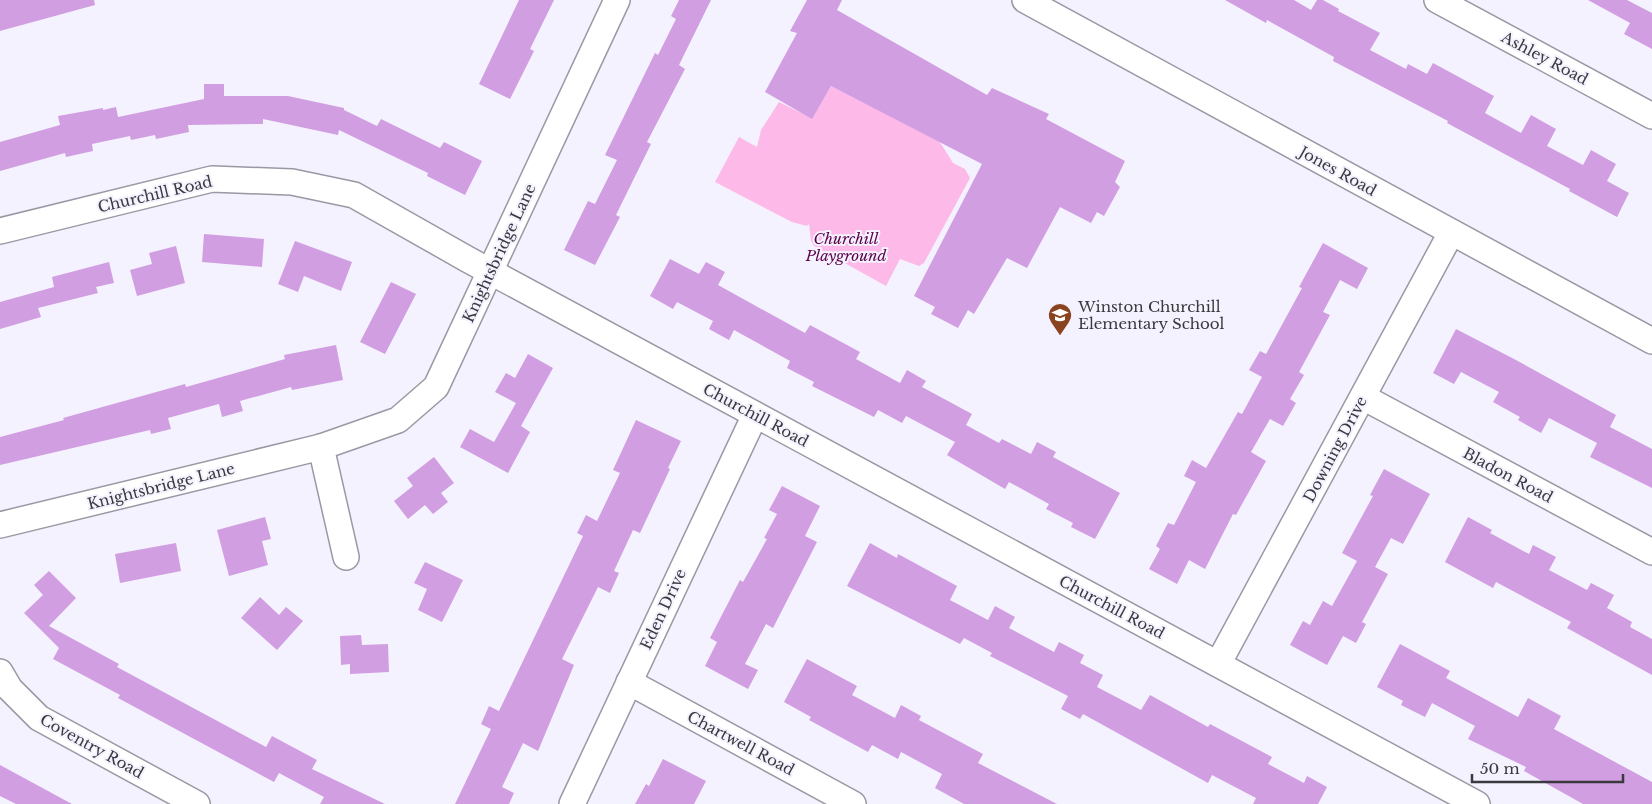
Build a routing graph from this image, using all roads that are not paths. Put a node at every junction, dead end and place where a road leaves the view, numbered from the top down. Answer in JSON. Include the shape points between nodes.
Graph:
{"nodes":[{"id":1,"x":617,"y":0,"type":"edge"},
{"id":2,"x":1025,"y":0,"type":"edge"},
{"id":3,"x":1437,"y":0,"type":"edge"},
{"id":4,"x":1652,"y":116,"type":"edge"},
{"id":5,"x":0,"y":231,"type":"edge"},
{"id":6,"x":1452,"y":232,"type":"junction"},
{"id":7,"x":490,"y":272,"type":"junction"},
{"id":8,"x":1652,"y":341,"type":"edge"},
{"id":9,"x":1363,"y":397,"type":"junction"},
{"id":10,"x":755,"y":415,"type":"junction"},
{"id":11,"x":321,"y":446,"type":"junction"},
{"id":12,"x":0,"y":525,"type":"edge"},
{"id":13,"x":1652,"y":552,"type":"edge"},
{"id":14,"x":346,"y":557,"type":"dead end"},
{"id":15,"x":1218,"y":664,"type":"junction"},
{"id":16,"x":0,"y":672,"type":"edge"},
{"id":17,"x":629,"y":682,"type":"junction"},
{"id":18,"x":197,"y":804,"type":"edge"},
{"id":19,"x":572,"y":804,"type":"edge"},
{"id":20,"x":853,"y":804,"type":"edge"},
{"id":21,"x":1477,"y":804,"type":"edge"}],
"edges":[{"from":1,"to":7,"type":"street","name":"Knightsbridge Lane"},
{"from":2,"to":6,"type":"street","name":"Jones Road"},
{"from":3,"to":4,"type":"street","name":"Ashley Road"},
{"from":5,"to":7,"type":"street","name":"Churchill Road","via":[[212,179],[292,182],[354,195]]},
{"from":6,"to":8,"type":"street","name":"Jones Road"},
{"from":6,"to":9,"type":"street","name":"Downing Drive"},
{"from":7,"to":10,"type":"street","name":"Churchill Road"},
{"from":7,"to":11,"type":"street","name":"Knightsbridge Lane","via":[[436,387],[398,420]]},
{"from":9,"to":13,"type":"street","name":"Bladon Road"},
{"from":9,"to":15,"type":"street","name":"Downing Drive"},
{"from":10,"to":15,"type":"street","name":"Churchill Road"},
{"from":10,"to":17,"type":"street","name":"Eden Drive"},
{"from":11,"to":12,"type":"street","name":"Knightsbridge Lane"},
{"from":11,"to":14,"type":"street"},
{"from":15,"to":21,"type":"street","name":"Churchill Road"},
{"from":16,"to":18,"type":"street","name":"Coventry Road","via":[[10,689],[38,718]]},
{"from":17,"to":19,"type":"street","name":"Eden Drive"},
{"from":17,"to":20,"type":"street","name":"Chartwell Road"}]}
